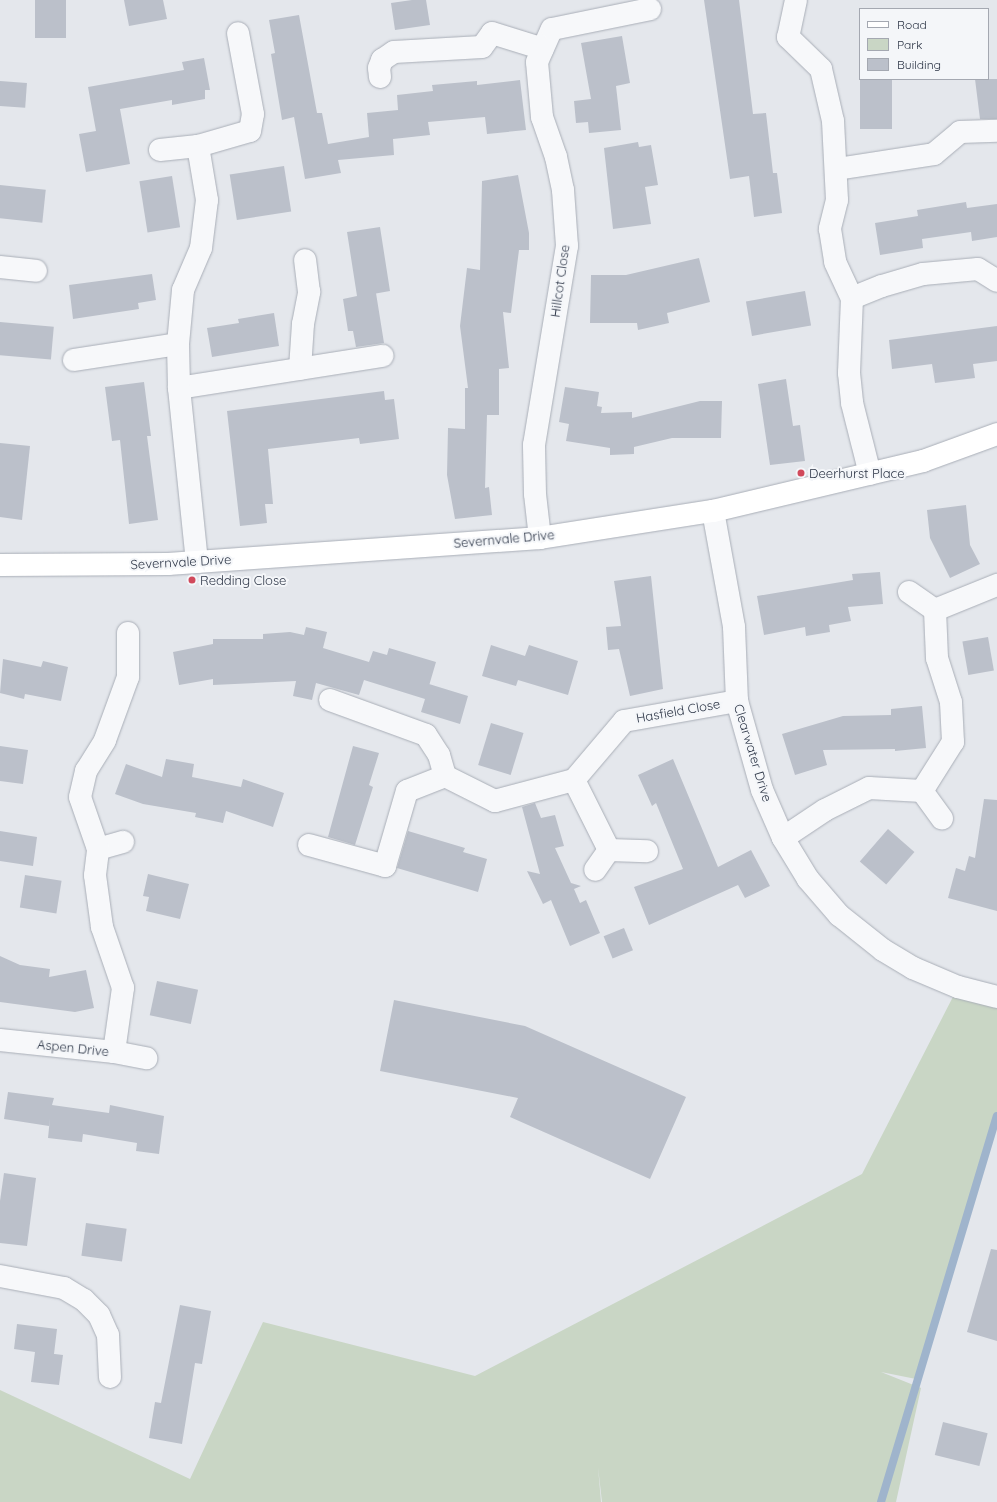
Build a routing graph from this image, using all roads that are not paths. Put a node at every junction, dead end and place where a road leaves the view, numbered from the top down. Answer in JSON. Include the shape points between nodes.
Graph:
{"nodes":[{"id":1,"x":796,"y":0,"type":"edge"},
{"id":2,"x":650,"y":9,"type":"dead end"},
{"id":3,"x":238,"y":33,"type":"dead end"},
{"id":4,"x":543,"y":49,"type":"junction"},
{"id":5,"x":380,"y":77,"type":"dead end"},
{"id":6,"x":997,"y":131,"type":"edge"},
{"id":7,"x":198,"y":146,"type":"junction"},
{"id":8,"x":160,"y":150,"type":"dead end"},
{"id":9,"x":837,"y":169,"type":"junction"},
{"id":10,"x":305,"y":260,"type":"dead end"},
{"id":11,"x":0,"y":267,"type":"edge"},
{"id":12,"x":36,"y":271,"type":"dead end"},
{"id":13,"x":997,"y":281,"type":"edge"},
{"id":14,"x":852,"y":298,"type":"junction"},
{"id":15,"x":178,"y":344,"type":"junction"},
{"id":16,"x":382,"y":356,"type":"dead end"},
{"id":17,"x":74,"y":360,"type":"dead end"},
{"id":18,"x":300,"y":369,"type":"junction"},
{"id":19,"x":179,"y":388,"type":"junction"},
{"id":20,"x":997,"y":434,"type":"edge"},
{"id":21,"x":870,"y":474,"type":"junction"},
{"id":22,"x":713,"y":511,"type":"junction"},
{"id":23,"x":540,"y":538,"type":"junction"},
{"id":24,"x":197,"y":562,"type":"junction"},
{"id":25,"x":0,"y":565,"type":"edge"},
{"id":26,"x":997,"y":585,"type":"edge"},
{"id":27,"x":909,"y":592,"type":"dead end"},
{"id":28,"x":935,"y":610,"type":"junction"},
{"id":29,"x":128,"y":632,"type":"dead end"},
{"id":30,"x":330,"y":700,"type":"dead end"},
{"id":31,"x":737,"y":701,"type":"junction"},
{"id":32,"x":446,"y":776,"type":"junction"},
{"id":33,"x":574,"y":780,"type":"junction"},
{"id":34,"x":922,"y":791,"type":"junction"},
{"id":35,"x":942,"y":819,"type":"dead end"},
{"id":36,"x":783,"y":838,"type":"junction"},
{"id":37,"x":123,"y":842,"type":"dead end"},
{"id":38,"x":309,"y":845,"type":"dead end"},
{"id":39,"x":98,"y":849,"type":"junction"},
{"id":40,"x":609,"y":850,"type":"junction"},
{"id":41,"x":647,"y":851,"type":"dead end"},
{"id":42,"x":595,"y":870,"type":"dead end"},
{"id":43,"x":997,"y":997,"type":"edge"},
{"id":44,"x":0,"y":1040,"type":"edge"},
{"id":45,"x":114,"y":1052,"type":"junction"},
{"id":46,"x":146,"y":1058,"type":"dead end"},
{"id":47,"x":0,"y":1276,"type":"edge"},
{"id":48,"x":110,"y":1377,"type":"dead end"}],
"edges":[{"from":1,"to":9,"type":"street","via":[[788,37],[820,69],[833,121]]},
{"from":2,"to":4,"type":"street","name":"Hillcot Close","via":[[552,29]]},
{"from":3,"to":7,"type":"street","via":[[253,114],[250,131]]},
{"from":4,"to":5,"type":"street","via":[[492,33],[482,47],[394,52],[382,60],[379,68]]},
{"from":4,"to":23,"type":"street","name":"Hillcot Close","via":[[538,62],[542,117],[556,157],[563,190],[567,246],[534,445],[535,494]]},
{"from":6,"to":9,"type":"street","via":[[960,132],[934,154]]},
{"from":7,"to":8,"type":"street"},
{"from":7,"to":15,"type":"street","via":[[207,200],[201,248],[183,290]]},
{"from":9,"to":14,"type":"street","via":[[837,200],[830,229],[835,262]]},
{"from":10,"to":18,"type":"street","via":[[309,292],[303,324]]},
{"from":11,"to":12,"type":"street"},
{"from":13,"to":14,"type":"street","via":[[978,270],[924,274]]},
{"from":14,"to":21,"type":"street","via":[[852,403]]},
{"from":15,"to":17,"type":"street"},
{"from":15,"to":19,"type":"street"},
{"from":16,"to":18,"type":"street"},
{"from":18,"to":19,"type":"street"},
{"from":19,"to":24,"type":"street"},
{"from":20,"to":21,"type":"street","name":"Severnvale Drive","via":[[923,461]]},
{"from":21,"to":22,"type":"street","name":"Severnvale Drive"},
{"from":22,"to":23,"type":"street","name":"Severnvale Drive"},
{"from":22,"to":31,"type":"street","name":"Clearwater Drive","via":[[734,628]]},
{"from":23,"to":24,"type":"street","name":"Severnvale Drive"},
{"from":24,"to":25,"type":"street","name":"Severnvale Drive"},
{"from":26,"to":28,"type":"street"},
{"from":27,"to":28,"type":"street"},
{"from":28,"to":34,"type":"street","via":[[937,658],[951,702],[953,742]]},
{"from":29,"to":39,"type":"street","via":[[128,677],[105,740],[86,771],[80,797]]},
{"from":30,"to":32,"type":"street","via":[[426,735],[439,755]]},
{"from":31,"to":33,"type":"street","name":"Hasfield Close","via":[[624,721]]},
{"from":31,"to":36,"type":"street","name":"Clearwater Drive","via":[[762,790]]},
{"from":32,"to":33,"type":"street","via":[[495,802]]},
{"from":32,"to":38,"type":"street","via":[[407,791],[385,866]]},
{"from":33,"to":40,"type":"street"},
{"from":34,"to":35,"type":"street"},
{"from":34,"to":36,"type":"street","via":[[869,788],[825,810]]},
{"from":36,"to":43,"type":"street","name":"Clearwater Drive","via":[[808,879],[839,915],[878,946],[913,968],[958,987]]},
{"from":37,"to":39,"type":"street"},
{"from":39,"to":45,"type":"street","via":[[95,875],[102,927],[122,988]]},
{"from":40,"to":41,"type":"street"},
{"from":40,"to":42,"type":"street"},
{"from":44,"to":45,"type":"street","name":"Aspen Drive"},
{"from":45,"to":46,"type":"street","name":"Aspen Drive"},
{"from":47,"to":48,"type":"street","via":[[64,1288],[84,1300],[99,1315],[108,1336]]}]}
